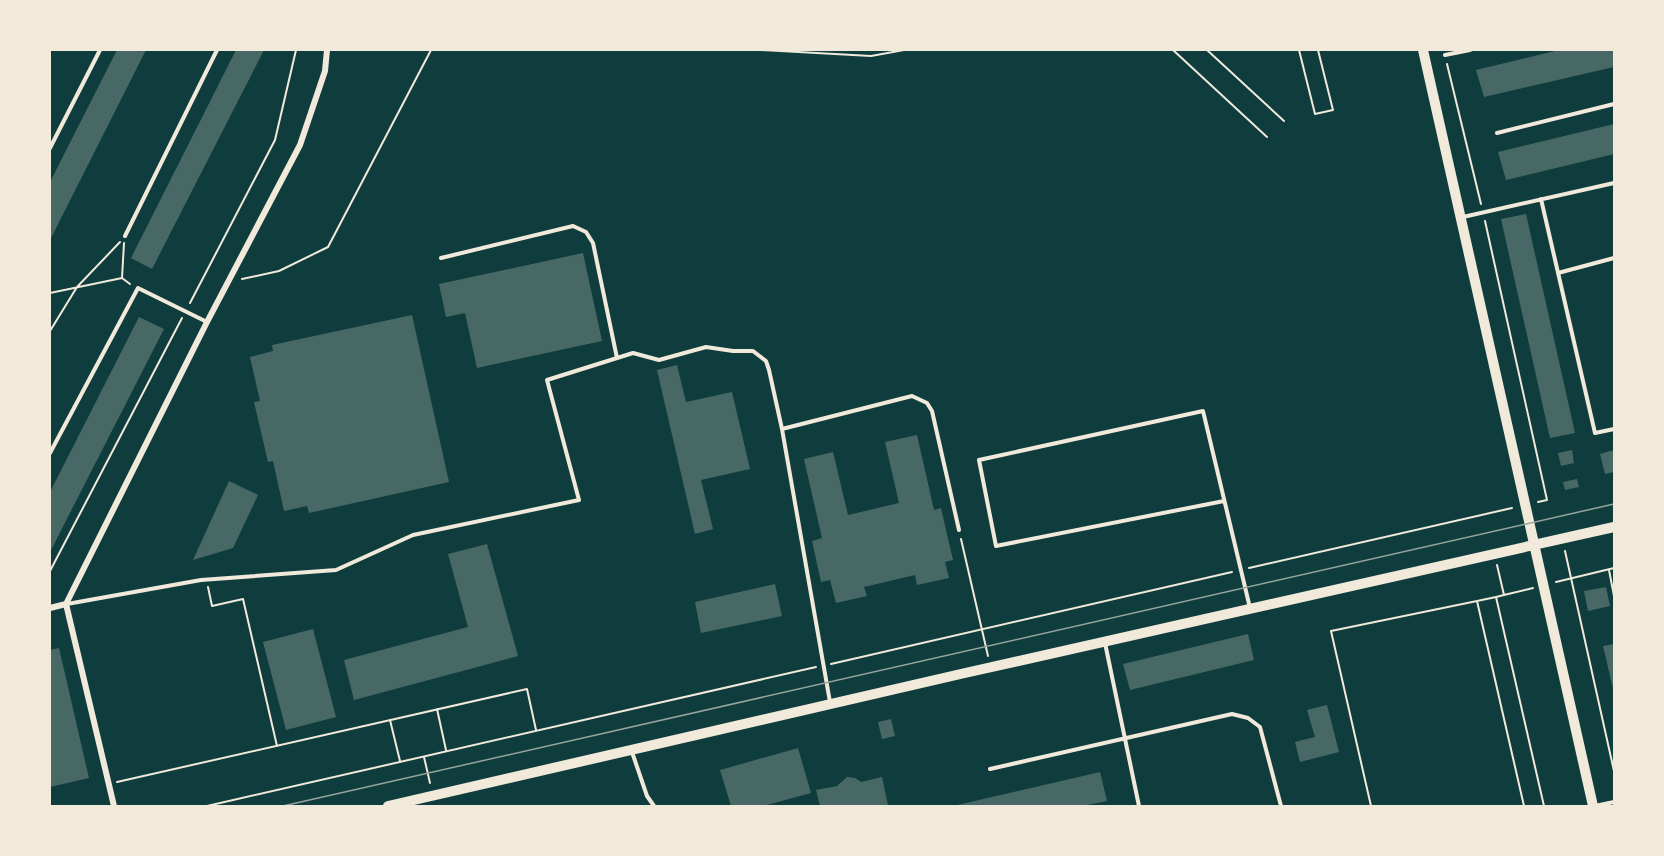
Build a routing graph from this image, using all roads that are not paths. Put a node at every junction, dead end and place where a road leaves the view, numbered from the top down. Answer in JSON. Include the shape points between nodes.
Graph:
{"nodes":[{"id":1,"x":100,"y":50,"type":"edge"},
{"id":2,"x":217,"y":50,"type":"edge"},
{"id":3,"x":327,"y":50,"type":"edge"},
{"id":4,"x":1423,"y":50,"type":"edge"},
{"id":5,"x":1470,"y":50,"type":"edge"},
{"id":6,"x":1445,"y":55,"type":"road end"},
{"id":7,"x":1614,"y":104,"type":"edge"},
{"id":8,"x":1497,"y":133,"type":"dead end"},
{"id":9,"x":50,"y":148,"type":"edge"},
{"id":10,"x":1614,"y":183,"type":"edge"},
{"id":11,"x":1541,"y":199,"type":"junction"},
{"id":12,"x":1461,"y":217,"type":"junction"},
{"id":13,"x":125,"y":236,"type":"road end"},
{"id":14,"x":441,"y":258,"type":"dead end"},
{"id":15,"x":1614,"y":258,"type":"edge"},
{"id":16,"x":1558,"y":273,"type":"junction"},
{"id":17,"x":207,"y":322,"type":"junction"},
{"id":18,"x":617,"y":358,"type":"junction"},
{"id":19,"x":782,"y":429,"type":"junction"},
{"id":20,"x":1614,"y":429,"type":"edge"},
{"id":21,"x":50,"y":453,"type":"edge"},
{"id":22,"x":1224,"y":501,"type":"junction"},
{"id":23,"x":1614,"y":527,"type":"edge"},
{"id":24,"x":959,"y":530,"type":"road end"},
{"id":25,"x":1534,"y":545,"type":"junction"},
{"id":26,"x":66,"y":604,"type":"junction"},
{"id":27,"x":50,"y":608,"type":"edge"},
{"id":28,"x":1250,"y":609,"type":"junction"},
{"id":29,"x":1105,"y":642,"type":"junction"},
{"id":30,"x":831,"y":705,"type":"junction"},
{"id":31,"x":1125,"y":738,"type":"junction"},
{"id":32,"x":632,"y":751,"type":"junction"},
{"id":33,"x":990,"y":770,"type":"dead end"},
{"id":34,"x":1614,"y":802,"type":"edge"},
{"id":35,"x":1593,"y":806,"type":"edge"},
{"id":36,"x":114,"y":807,"type":"edge"},
{"id":37,"x":388,"y":807,"type":"edge"},
{"id":38,"x":654,"y":807,"type":"edge"},
{"id":39,"x":1138,"y":807,"type":"edge"},
{"id":40,"x":1281,"y":807,"type":"edge"}],
"edges":[{"from":1,"to":9,"type":"lane"},
{"from":2,"to":13,"type":"lane"},
{"from":3,"to":17,"type":"street","via":[[325,71],[300,145]]},
{"from":4,"to":12,"type":"street"},
{"from":5,"to":6,"type":"lane"},
{"from":7,"to":8,"type":"lane"},
{"from":10,"to":11,"type":"lane"},
{"from":11,"to":12,"type":"lane"},
{"from":11,"to":16,"type":"lane"},
{"from":12,"to":25,"type":"street"},
{"from":14,"to":18,"type":"lane","via":[[573,226],[586,232],[592,243]]},
{"from":15,"to":16,"type":"lane"},
{"from":16,"to":20,"type":"lane","via":[[1595,433]]},
{"from":17,"to":21,"type":"lane","via":[[138,288]]},
{"from":17,"to":26,"type":"street"},
{"from":18,"to":19,"type":"lane","via":[[633,353],[659,360],[706,347],[753,351],[766,361]]},
{"from":18,"to":26,"type":"lane","via":[[547,380],[579,500],[413,535],[336,570],[206,579]]},
{"from":19,"to":24,"type":"lane","via":[[912,396],[927,403],[933,411]]},
{"from":19,"to":30,"type":"lane"},
{"from":22,"to":22,"type":"lane","via":[[996,546],[979,460],[1203,411]]},
{"from":22,"to":28,"type":"lane"},
{"from":23,"to":25,"type":"street"},
{"from":25,"to":28,"type":"street"},
{"from":25,"to":35,"type":"street"},
{"from":26,"to":27,"type":"street"},
{"from":26,"to":36,"type":"street"},
{"from":28,"to":29,"type":"street"},
{"from":29,"to":30,"type":"street"},
{"from":29,"to":31,"type":"lane"},
{"from":30,"to":32,"type":"street"},
{"from":31,"to":33,"type":"lane"},
{"from":31,"to":39,"type":"lane"},
{"from":31,"to":40,"type":"lane","via":[[1232,714],[1248,718],[1260,727]]},
{"from":32,"to":37,"type":"street"},
{"from":32,"to":38,"type":"lane"},
{"from":34,"to":35,"type":"lane"}]}
